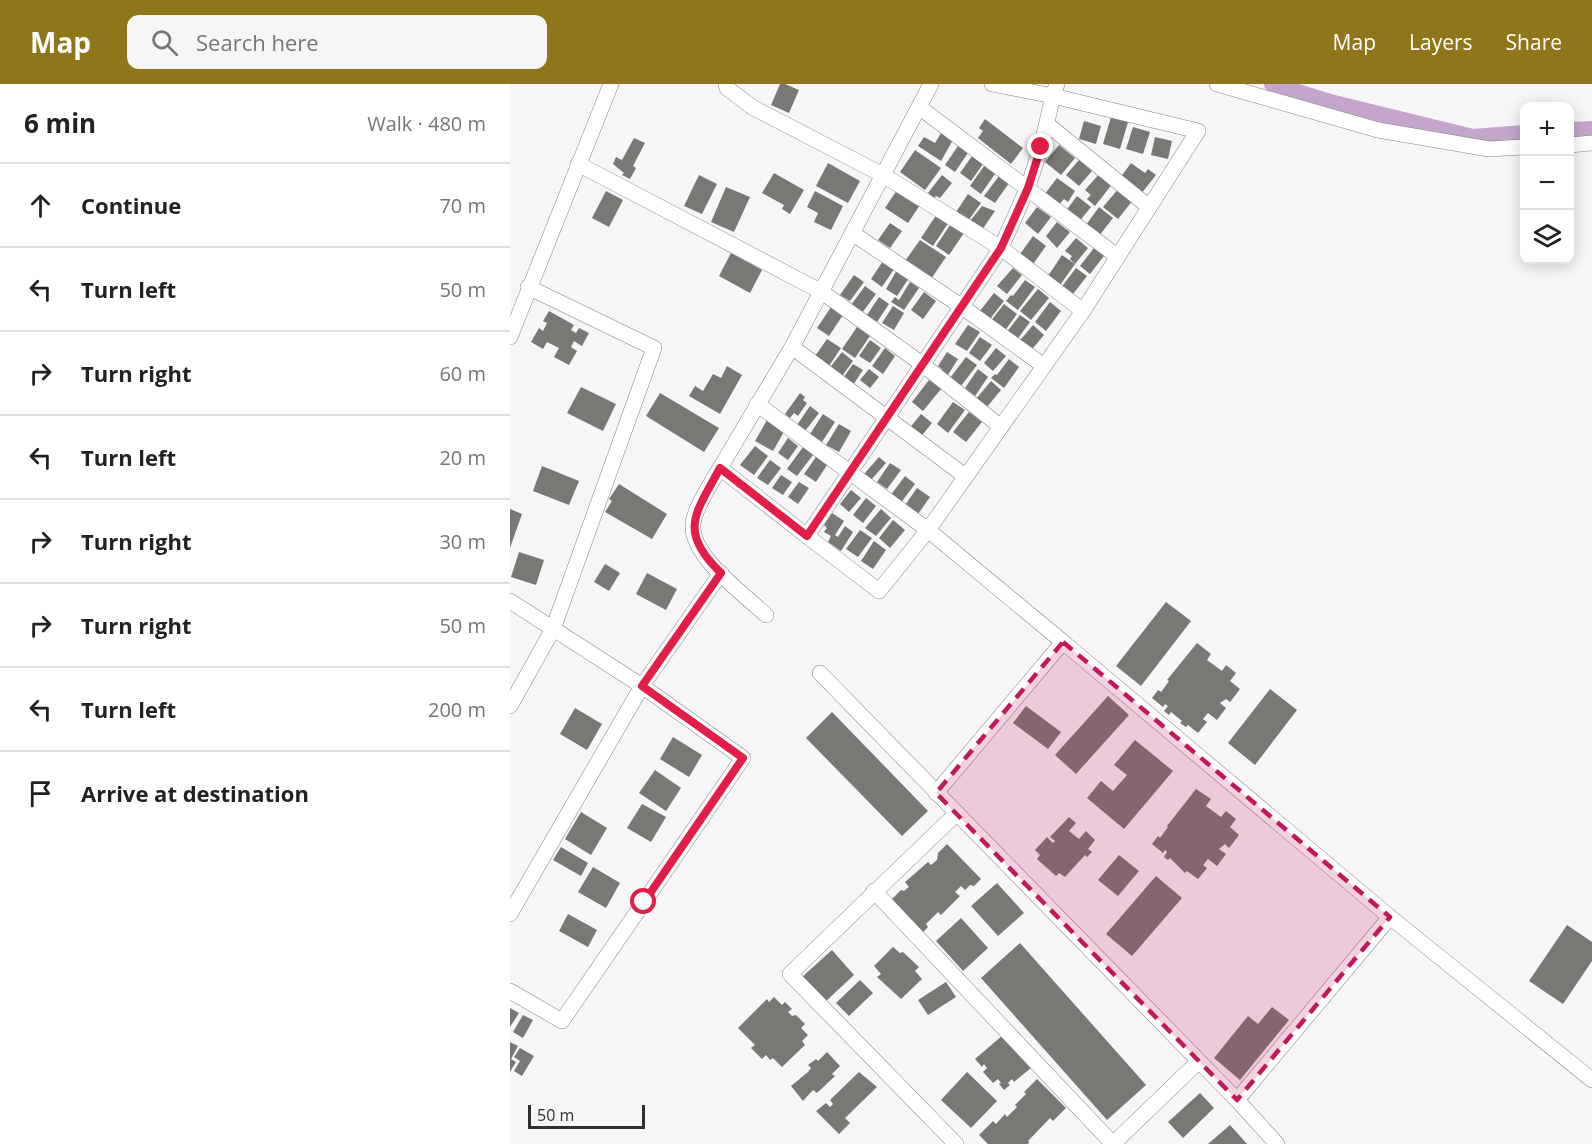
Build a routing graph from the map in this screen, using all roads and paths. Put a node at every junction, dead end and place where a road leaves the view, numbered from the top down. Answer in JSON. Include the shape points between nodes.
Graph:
{"nodes":[{"id":1,"x":611,"y":84,"type":"edge"},
{"id":2,"x":726,"y":84,"type":"edge"},
{"id":3,"x":931,"y":84,"type":"edge"},
{"id":4,"x":992,"y":84,"type":"edge"},
{"id":5,"x":1217,"y":84,"type":"edge"},
{"id":6,"x":1055,"y":90,"type":"edge"},
{"id":7,"x":919,"y":107,"type":"junction"},
{"id":8,"x":1047,"y":124,"type":"junction"},
{"id":9,"x":1592,"y":143,"type":"edge"},
{"id":10,"x":1574,"y":145,"type":"edge"},
{"id":11,"x":1520,"y":147,"type":"edge"},
{"id":12,"x":578,"y":165,"type":"junction"},
{"id":13,"x":883,"y":175,"type":"junction"},
{"id":14,"x":1028,"y":188,"type":"junction"},
{"id":15,"x":1149,"y":207,"type":"junction"},
{"id":16,"x":852,"y":233,"type":"junction"},
{"id":17,"x":1001,"y":248,"type":"junction"},
{"id":18,"x":1117,"y":256,"type":"junction"},
{"id":19,"x":528,"y":287,"type":"junction"},
{"id":20,"x":822,"y":292,"type":"junction"},
{"id":21,"x":961,"y":306,"type":"junction"},
{"id":22,"x":1083,"y":311,"type":"junction"},
{"id":23,"x":510,"y":337,"type":"edge"},
{"id":24,"x":792,"y":347,"type":"junction"},
{"id":25,"x":922,"y":364,"type":"junction"},
{"id":26,"x":1044,"y":366,"type":"junction"},
{"id":27,"x":757,"y":404,"type":"junction"},
{"id":28,"x":886,"y":418,"type":"junction"},
{"id":29,"x":1001,"y":427,"type":"junction"},
{"id":30,"x":720,"y":468,"type":"junction"},
{"id":31,"x":849,"y":473,"type":"junction"},
{"id":32,"x":965,"y":476,"type":"junction"},
{"id":33,"x":927,"y":530,"type":"junction"},
{"id":34,"x":807,"y":536,"type":"junction"},
{"id":35,"x":721,"y":573,"type":"junction"},
{"id":36,"x":510,"y":601,"type":"edge"},
{"id":37,"x":766,"y":615,"type":"dead end"},
{"id":38,"x":553,"y":628,"type":"junction"},
{"id":39,"x":1063,"y":642,"type":"junction"},
{"id":40,"x":820,"y":673,"type":"dead end"},
{"id":41,"x":642,"y":686,"type":"junction"},
{"id":42,"x":510,"y":706,"type":"edge"},
{"id":43,"x":936,"y":793,"type":"junction"},
{"id":44,"x":956,"y":814,"type":"junction"},
{"id":45,"x":874,"y":891,"type":"junction"},
{"id":46,"x":510,"y":914,"type":"edge"},
{"id":47,"x":1390,"y":917,"type":"junction"},
{"id":48,"x":510,"y":991,"type":"edge"},
{"id":49,"x":1198,"y":1062,"type":"junction"},
{"id":50,"x":1592,"y":1080,"type":"edge"},
{"id":51,"x":1237,"y":1100,"type":"junction"},
{"id":52,"x":956,"y":1144,"type":"edge"},
{"id":53,"x":1113,"y":1144,"type":"edge"},
{"id":54,"x":1277,"y":1144,"type":"edge"}],
"edges":[{"from":1,"to":12,"type":"street"},
{"from":2,"to":13,"type":"street","via":[[752,107]]},
{"from":3,"to":7,"type":"street"},
{"from":4,"to":6,"type":"street"},
{"from":5,"to":11,"type":"street","via":[[1378,130],[1489,149]]},
{"from":6,"to":8,"type":"street"},
{"from":6,"to":15,"type":"street","via":[[1198,131]]},
{"from":7,"to":13,"type":"street"},
{"from":7,"to":14,"type":"street"},
{"from":8,"to":14,"type":"street"},
{"from":8,"to":15,"type":"street"},
{"from":9,"to":10,"type":"street"},
{"from":12,"to":19,"type":"street"},
{"from":12,"to":20,"type":"street"},
{"from":13,"to":16,"type":"street"},
{"from":13,"to":17,"type":"street"},
{"from":14,"to":17,"type":"street"},
{"from":14,"to":18,"type":"street"},
{"from":15,"to":18,"type":"street"},
{"from":16,"to":20,"type":"street"},
{"from":16,"to":21,"type":"street"},
{"from":17,"to":21,"type":"street"},
{"from":17,"to":22,"type":"street"},
{"from":18,"to":22,"type":"street"},
{"from":19,"to":23,"type":"street"},
{"from":19,"to":38,"type":"street","via":[[654,348]]},
{"from":20,"to":24,"type":"street"},
{"from":20,"to":25,"type":"street"},
{"from":21,"to":25,"type":"street"},
{"from":21,"to":26,"type":"street"},
{"from":22,"to":26,"type":"street"},
{"from":24,"to":27,"type":"street"},
{"from":24,"to":28,"type":"street"},
{"from":25,"to":28,"type":"street"},
{"from":25,"to":29,"type":"street"},
{"from":26,"to":29,"type":"street"},
{"from":27,"to":30,"type":"street"},
{"from":27,"to":31,"type":"street"},
{"from":28,"to":31,"type":"street"},
{"from":28,"to":32,"type":"street"},
{"from":29,"to":32,"type":"street"},
{"from":30,"to":34,"type":"street"},
{"from":30,"to":35,"type":"street","via":[[693,526],[698,546]]},
{"from":31,"to":33,"type":"street"},
{"from":31,"to":34,"type":"street"},
{"from":32,"to":33,"type":"street"},
{"from":33,"to":34,"type":"street","via":[[879,591]]},
{"from":33,"to":39,"type":"street"},
{"from":35,"to":37,"type":"street"},
{"from":35,"to":41,"type":"street"},
{"from":36,"to":38,"type":"street"},
{"from":38,"to":41,"type":"street"},
{"from":38,"to":42,"type":"street"},
{"from":39,"to":43,"type":"street"},
{"from":39,"to":47,"type":"street"},
{"from":40,"to":43,"type":"street"},
{"from":41,"to":46,"type":"street"},
{"from":41,"to":48,"type":"street","via":[[743,758],[562,1021]]},
{"from":43,"to":44,"type":"street"},
{"from":44,"to":45,"type":"street"},
{"from":44,"to":49,"type":"street"},
{"from":45,"to":52,"type":"street","via":[[790,974]]},
{"from":45,"to":53,"type":"street"},
{"from":47,"to":50,"type":"street"},
{"from":47,"to":51,"type":"street"},
{"from":49,"to":51,"type":"street"},
{"from":49,"to":53,"type":"street"},
{"from":51,"to":54,"type":"street"}]}
